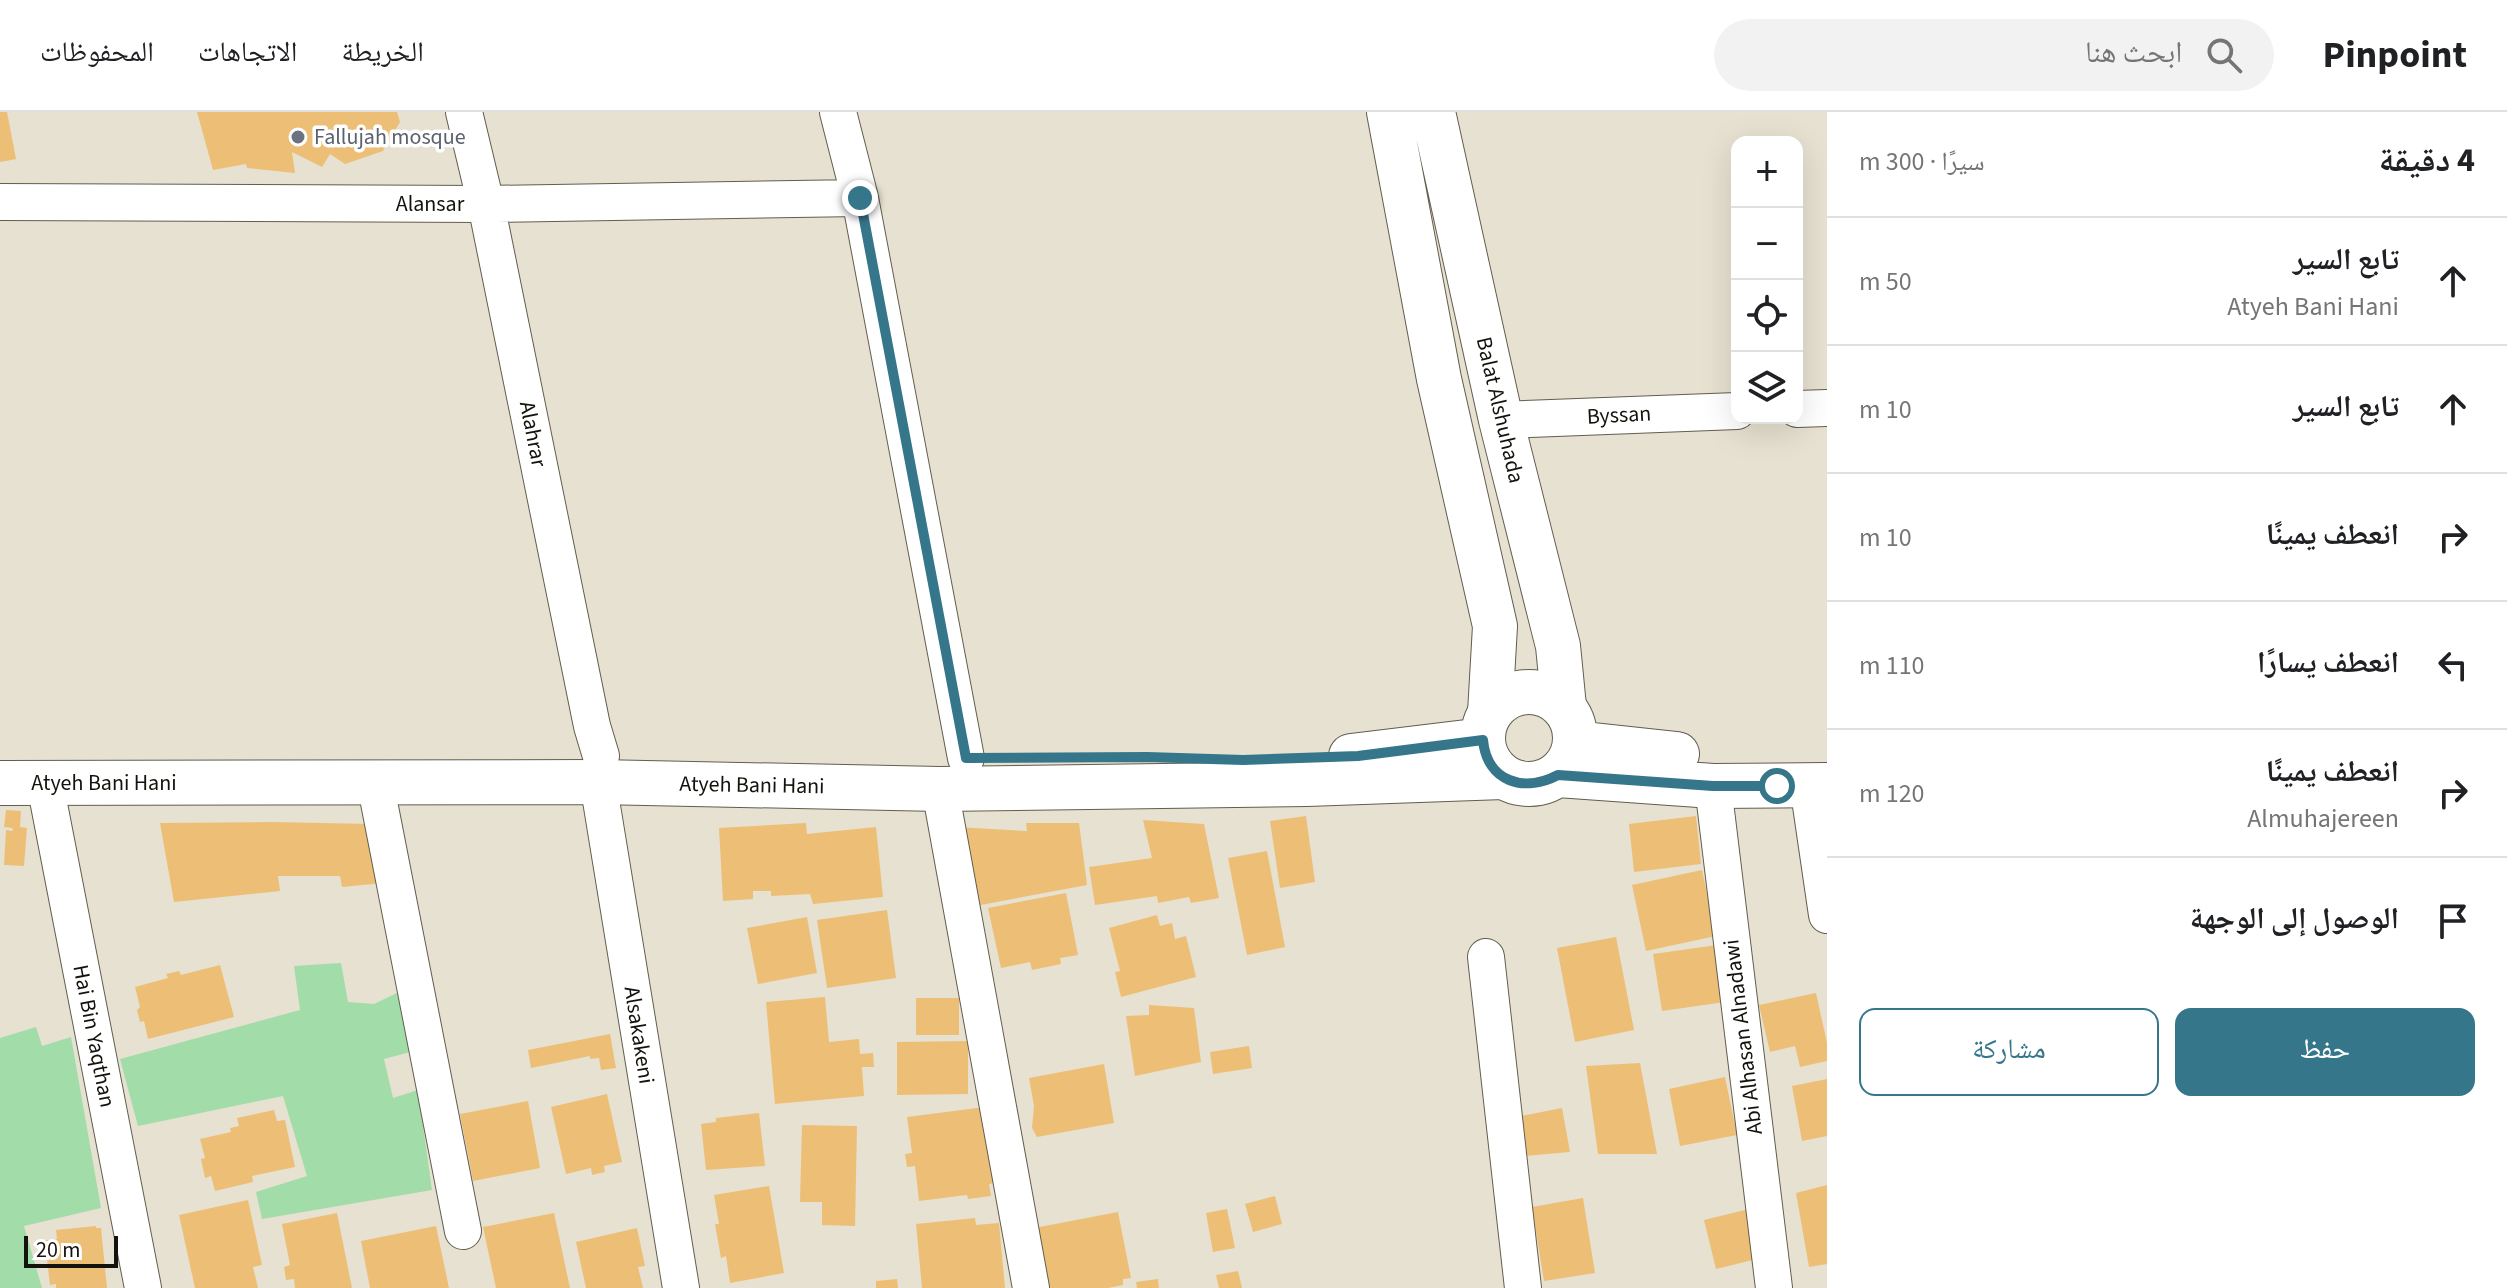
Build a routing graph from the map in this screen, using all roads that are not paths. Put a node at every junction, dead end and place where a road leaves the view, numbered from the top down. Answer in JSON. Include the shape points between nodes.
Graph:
{"nodes":[{"id":1,"x":464,"y":112,"type":"edge"},
{"id":2,"x":838,"y":112,"type":"edge"},
{"id":3,"x":1389,"y":112,"type":"edge"},
{"id":4,"x":1433,"y":112,"type":"edge"},
{"id":5,"x":860,"y":198,"type":"junction"},
{"id":6,"x":0,"y":202,"type":"edge"},
{"id":7,"x":486,"y":204,"type":"junction"},
{"id":8,"x":1827,"y":408,"type":"edge"},
{"id":9,"x":1803,"y":409,"type":"edge"},
{"id":10,"x":1731,"y":411,"type":"edge"},
{"id":11,"x":1501,"y":420,"type":"junction"},
{"id":12,"x":1566,"y":742,"type":"junction"},
{"id":13,"x":1492,"y":743,"type":"junction"},
{"id":14,"x":0,"y":754,"type":"edge"},
{"id":15,"x":599,"y":769,"type":"junction"},
{"id":16,"x":953,"y":774,"type":"junction"},
{"id":17,"x":1821,"y":775,"type":"edge"},
{"id":18,"x":375,"y":782,"type":"junction"},
{"id":19,"x":0,"y":783,"type":"edge"},
{"id":20,"x":45,"y":784,"type":"junction"},
{"id":21,"x":1713,"y":786,"type":"junction"},
{"id":22,"x":1827,"y":915,"type":"edge"},
{"id":23,"x":1486,"y":957,"type":"dead end"},
{"id":24,"x":463,"y":1231,"type":"dead end"},
{"id":25,"x":143,"y":1288,"type":"edge"},
{"id":26,"x":681,"y":1288,"type":"edge"},
{"id":27,"x":1031,"y":1288,"type":"edge"},
{"id":28,"x":1523,"y":1288,"type":"edge"},
{"id":29,"x":1774,"y":1288,"type":"edge"}],
"edges":[{"from":1,"to":7,"type":"street","name":"Alahrar"},
{"from":2,"to":5,"type":"street"},
{"from":3,"to":13,"type":"main road","via":[[1439,379],[1495,626]]},
{"from":4,"to":11,"type":"main road","name":"Balat Alshuhada"},
{"from":5,"to":7,"type":"street","name":"Alansar"},
{"from":5,"to":16,"type":"street"},
{"from":6,"to":7,"type":"street","name":"Alansar"},
{"from":7,"to":15,"type":"street","name":"Alahrar"},
{"from":8,"to":9,"type":"street"},
{"from":10,"to":11,"type":"street","name":"Byssan"},
{"from":11,"to":12,"type":"main road","name":"Balat Alshuhada","via":[[1558,646]]},
{"from":12,"to":13,"type":"main road","via":[[1545,782],[1530,785],[1515,783]]},
{"from":12,"to":13,"type":"main road","via":[[1553,698],[1525,692],[1500,702]]},
{"from":12,"to":17,"type":"main road"},
{"from":12,"to":21,"type":"main road"},
{"from":13,"to":16,"type":"main road","name":"Atyeh Bani Hani","via":[[1358,756],[1147,757]]},
{"from":14,"to":15,"type":"main road"},
{"from":15,"to":16,"type":"main road","name":"Atyeh Bani Hani"},
{"from":15,"to":18,"type":"main road","name":"Atyeh Bani Hani"},
{"from":15,"to":26,"type":"street","name":"Alsakakeni"},
{"from":16,"to":27,"type":"street"},
{"from":17,"to":21,"type":"main road"},
{"from":17,"to":22,"type":"street"},
{"from":18,"to":20,"type":"main road","name":"Atyeh Bani Hani"},
{"from":18,"to":24,"type":"street"},
{"from":19,"to":20,"type":"main road","name":"Atyeh Bani Hani"},
{"from":20,"to":25,"type":"street","name":"Hai Bin Yaqthan"},
{"from":21,"to":29,"type":"street","name":"Abi Alhasan Alnadawi"},
{"from":23,"to":28,"type":"street"}]}
